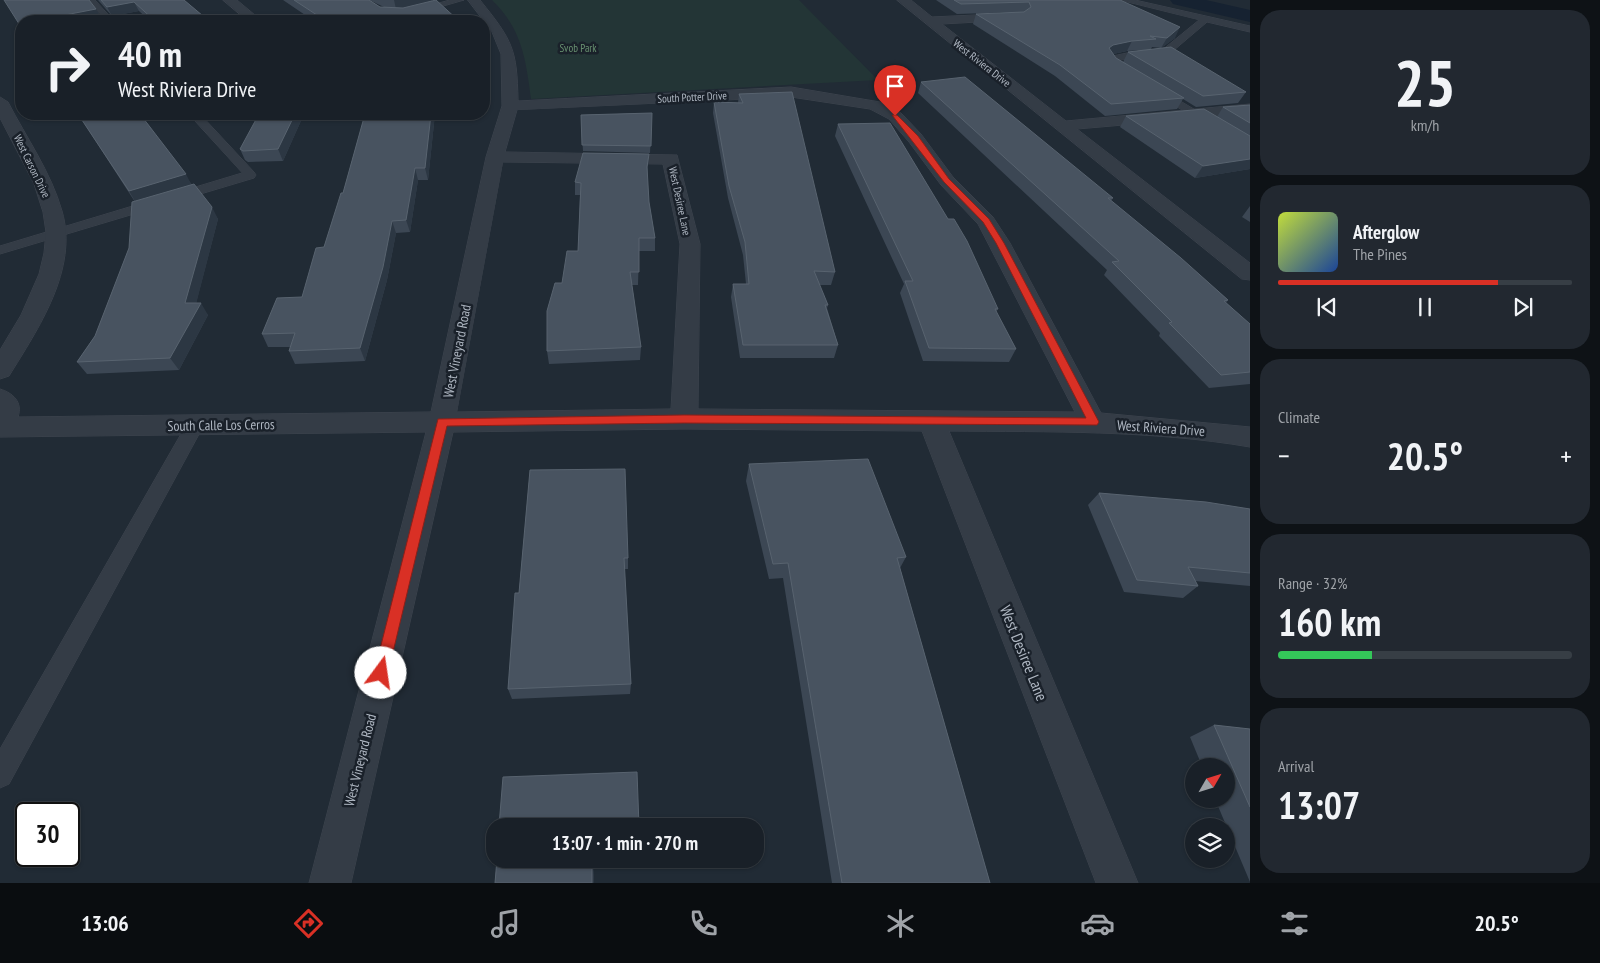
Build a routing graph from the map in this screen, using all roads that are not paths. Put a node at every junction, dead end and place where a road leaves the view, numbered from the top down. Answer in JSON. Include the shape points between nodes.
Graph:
{"nodes":[{"id":1,"x":91,"y":0,"type":"edge"},
{"id":2,"x":229,"y":0,"type":"edge"},
{"id":3,"x":460,"y":0,"type":"edge"},
{"id":4,"x":474,"y":0,"type":"edge"},
{"id":5,"x":903,"y":0,"type":"edge"},
{"id":6,"x":1124,"y":0,"type":"edge"},
{"id":7,"x":405,"y":13,"type":"edge"},
{"id":8,"x":105,"y":15,"type":"edge"},
{"id":9,"x":248,"y":15,"type":"edge"},
{"id":10,"x":486,"y":15,"type":"edge"},
{"id":11,"x":1020,"y":16,"type":"edge"},
{"id":12,"x":1206,"y":19,"type":"junction"},
{"id":13,"x":490,"y":21,"type":"edge"},
{"id":14,"x":929,"y":21,"type":"junction"},
{"id":15,"x":1250,"y":29,"type":"edge"},
{"id":16,"x":1132,"y":75,"type":"edge"},
{"id":17,"x":1148,"y":85,"type":"edge"},
{"id":18,"x":0,"y":102,"type":"edge"},
{"id":19,"x":510,"y":106,"type":"junction"},
{"id":20,"x":1250,"y":109,"type":"edge"},
{"id":21,"x":1196,"y":114,"type":"junction"},
{"id":22,"x":200,"y":120,"type":"edge"},
{"id":23,"x":1061,"y":126,"type":"junction"},
{"id":24,"x":1250,"y":147,"type":"edge"},
{"id":25,"x":495,"y":157,"type":"junction"},
{"id":26,"x":56,"y":232,"type":"junction"},
{"id":27,"x":0,"y":250,"type":"edge"},
{"id":28,"x":1250,"y":274,"type":"edge"},
{"id":29,"x":0,"y":370,"type":"edge"},
{"id":30,"x":0,"y":398,"type":"edge"},
{"id":31,"x":684,"y":419,"type":"junction"},
{"id":32,"x":442,"y":422,"type":"junction"},
{"id":33,"x":932,"y":422,"type":"junction"},
{"id":34,"x":1093,"y":422,"type":"junction"},
{"id":35,"x":195,"y":425,"type":"junction"},
{"id":36,"x":0,"y":426,"type":"edge"},
{"id":37,"x":1250,"y":437,"type":"edge"},
{"id":38,"x":0,"y":775,"type":"edge"},
{"id":39,"x":330,"y":883,"type":"edge"},
{"id":40,"x":1117,"y":883,"type":"edge"}],
"edges":[{"from":1,"to":8,"type":"lane"},
{"from":2,"to":9,"type":"street"},
{"from":3,"to":7,"type":"lane"},
{"from":4,"to":10,"type":"street","name":"West Vineyard Road"},
{"from":5,"to":14,"type":"street","name":"West Riviera Drive"},
{"from":6,"to":12,"type":"lane"},
{"from":11,"to":14,"type":"street"},
{"from":12,"to":15,"type":"lane"},
{"from":12,"to":16,"type":"lane","via":[[1164,54],[1110,59]]},
{"from":13,"to":19,"type":"street","name":"West Vineyard Road","via":[[498,31],[500,55],[510,66]]},
{"from":14,"to":23,"type":"street","name":"West Riviera Drive"},
{"from":17,"to":21,"type":"lane"},
{"from":18,"to":26,"type":"street","name":"West Carson Drive","via":[[48,198]]},
{"from":19,"to":25,"type":"street","name":"West Vineyard Road"},
{"from":19,"to":34,"type":"street","name":"South Potter Drive","via":[[791,92],[874,105],[895,116],[947,181],[986,221]]},
{"from":20,"to":21,"type":"street"},
{"from":21,"to":23,"type":"street"},
{"from":21,"to":24,"type":"lane"},
{"from":22,"to":26,"type":"lane","via":[[250,175],[98,223]]},
{"from":23,"to":28,"type":"street","name":"West Riviera Drive"},
{"from":25,"to":31,"type":"street","name":"West Desiree Lane","via":[[671,159],[690,244]]},
{"from":25,"to":32,"type":"street","name":"West Vineyard Road"},
{"from":26,"to":27,"type":"lane"},
{"from":26,"to":29,"type":"street","name":"West Carson Drive","via":[[49,274],[41,296],[26,330]]},
{"from":30,"to":36,"type":"street","via":[[8,411]]},
{"from":31,"to":32,"type":"street","name":"West Riviera Drive"},
{"from":31,"to":33,"type":"street","name":"West Riviera Drive"},
{"from":32,"to":35,"type":"street","name":"South Calle Los Cerros"},
{"from":32,"to":39,"type":"street","name":"West Vineyard Road"},
{"from":33,"to":34,"type":"street","name":"West Riviera Drive"},
{"from":33,"to":40,"type":"street","name":"West Desiree Lane"},
{"from":34,"to":37,"type":"street","name":"West Riviera Drive"},
{"from":35,"to":36,"type":"street","name":"South Calle Los Cerros"},
{"from":35,"to":38,"type":"lane"}]}
